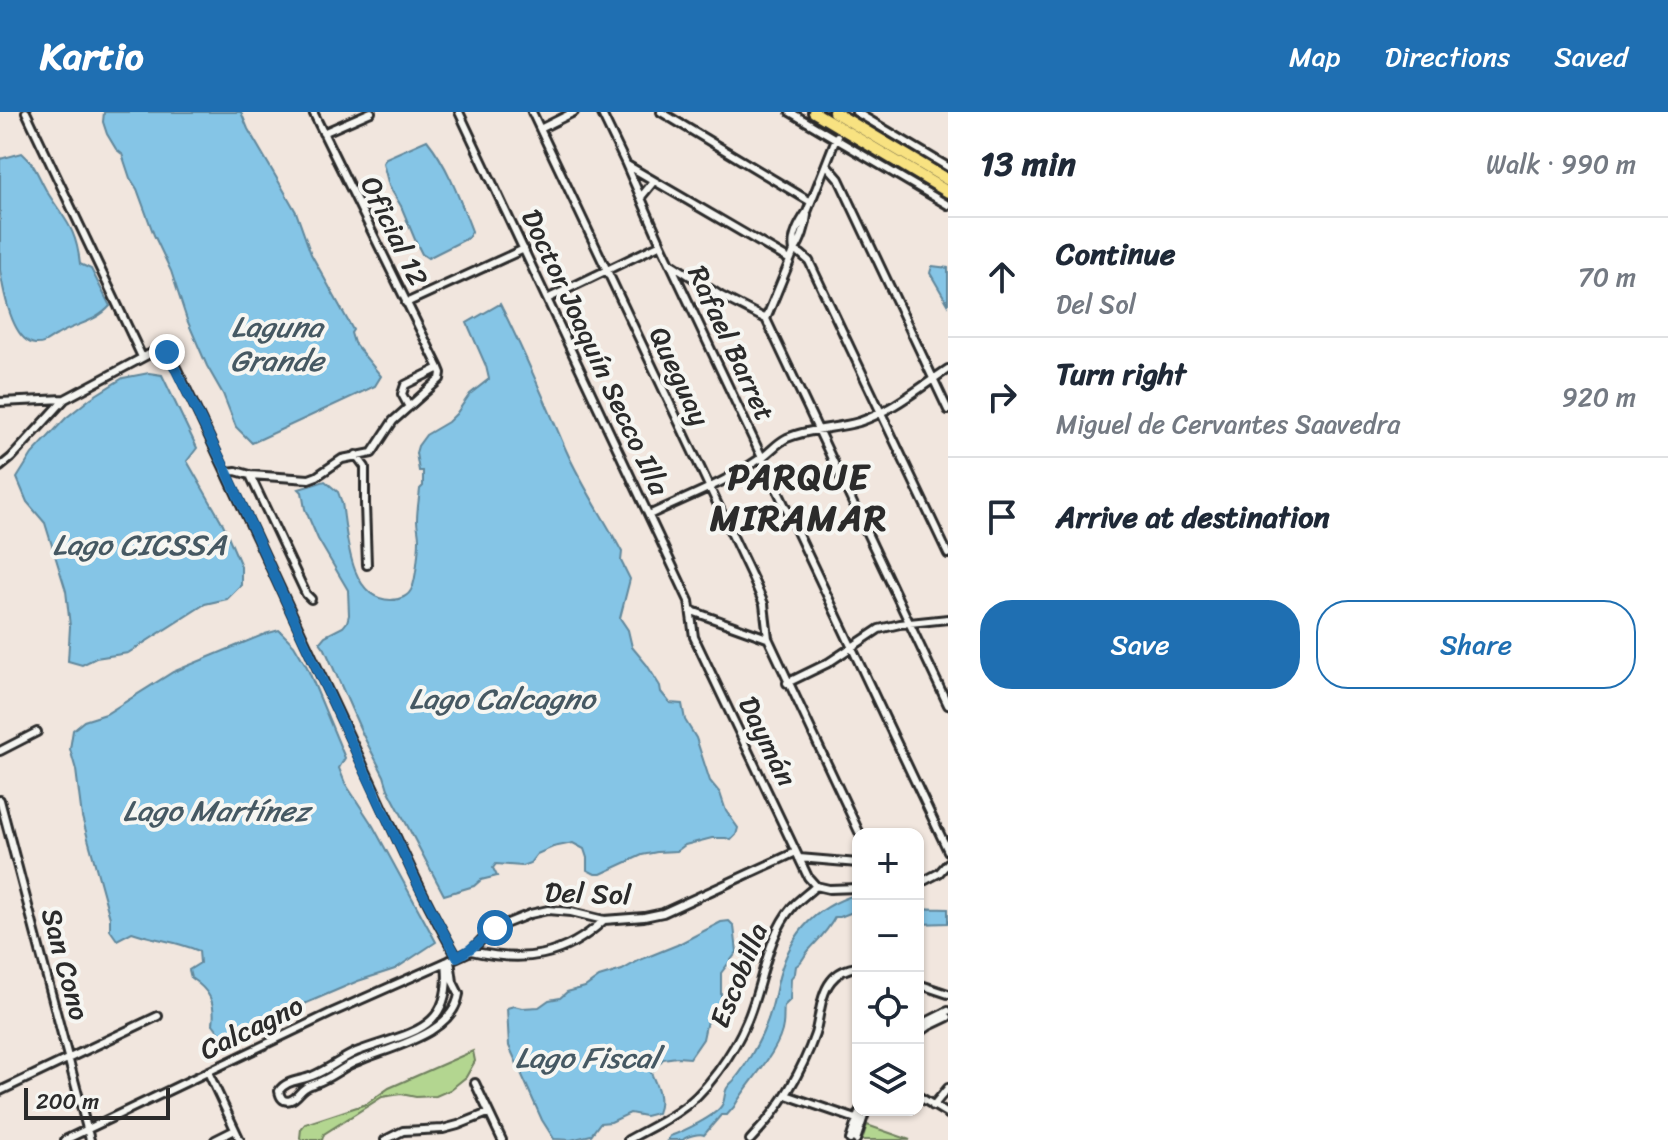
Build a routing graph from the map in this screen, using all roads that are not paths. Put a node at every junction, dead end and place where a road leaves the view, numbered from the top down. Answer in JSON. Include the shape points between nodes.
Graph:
{"nodes":[{"id":1,"x":26,"y":112,"type":"edge"},
{"id":2,"x":313,"y":112,"type":"edge"},
{"id":3,"x":371,"y":112,"type":"edge"},
{"id":4,"x":459,"y":112,"type":"edge"},
{"id":5,"x":532,"y":112,"type":"edge"},
{"id":6,"x":574,"y":112,"type":"edge"},
{"id":7,"x":601,"y":112,"type":"edge"},
{"id":8,"x":661,"y":112,"type":"edge"},
{"id":9,"x":790,"y":112,"type":"edge"},
{"id":10,"x":814,"y":112,"type":"edge"},
{"id":11,"x":834,"y":112,"type":"edge"},
{"id":12,"x":846,"y":122,"type":"edge"},
{"id":13,"x":540,"y":129,"type":"junction"},
{"id":14,"x":323,"y":133,"type":"junction"},
{"id":15,"x":626,"y":164,"type":"junction"},
{"id":16,"x":826,"y":164,"type":"junction"},
{"id":17,"x":948,"y":167,"type":"edge"},
{"id":18,"x":948,"y":180,"type":"edge"},
{"id":19,"x":654,"y":181,"type":"junction"},
{"id":20,"x":948,"y":192,"type":"edge"},
{"id":21,"x":641,"y":197,"type":"junction"},
{"id":22,"x":811,"y":202,"type":"junction"},
{"id":23,"x":948,"y":205,"type":"edge"},
{"id":24,"x":661,"y":244,"type":"junction"},
{"id":25,"x":524,"y":249,"type":"junction"},
{"id":26,"x":794,"y":251,"type":"junction"},
{"id":27,"x":790,"y":260,"type":"junction"},
{"id":28,"x":670,"y":263,"type":"junction"},
{"id":29,"x":606,"y":271,"type":"junction"},
{"id":30,"x":683,"y":271,"type":"junction"},
{"id":31,"x":676,"y":276,"type":"junction"},
{"id":32,"x":547,"y":299,"type":"junction"},
{"id":33,"x":406,"y":303,"type":"junction"},
{"id":34,"x":766,"y":319,"type":"junction"},
{"id":35,"x":142,"y":357,"type":"junction"},
{"id":36,"x":439,"y":368,"type":"junction"},
{"id":37,"x":948,"y":369,"type":"edge"},
{"id":38,"x":934,"y":380,"type":"junction"},
{"id":39,"x":65,"y":399,"type":"junction"},
{"id":40,"x":0,"y":402,"type":"edge"},
{"id":41,"x":409,"y":407,"type":"junction"},
{"id":42,"x":948,"y":410,"type":"edge"},
{"id":43,"x":880,"y":413,"type":"junction"},
{"id":44,"x":819,"y":430,"type":"junction"},
{"id":45,"x":372,"y":453,"type":"junction"},
{"id":46,"x":356,"y":455,"type":"junction"},
{"id":47,"x":761,"y":459,"type":"junction"},
{"id":48,"x":0,"y":467,"type":"edge"},
{"id":49,"x":365,"y":467,"type":"junction"},
{"id":50,"x":227,"y":472,"type":"junction"},
{"id":51,"x":250,"y":475,"type":"junction"},
{"id":52,"x":267,"y":476,"type":"junction"},
{"id":53,"x":708,"y":488,"type":"junction"},
{"id":54,"x":257,"y":491,"type":"junction"},
{"id":55,"x":649,"y":515,"type":"junction"},
{"id":56,"x":948,"y":554,"type":"edge"},
{"id":57,"x":367,"y":565,"type":"dead end"},
{"id":58,"x":311,"y":599,"type":"dead end"},
{"id":59,"x":692,"y":611,"type":"junction"},
{"id":60,"x":948,"y":619,"type":"edge"},
{"id":61,"x":910,"y":623,"type":"junction"},
{"id":62,"x":768,"y":638,"type":"junction"},
{"id":63,"x":850,"y":648,"type":"junction"},
{"id":64,"x":787,"y":683,"type":"junction"},
{"id":65,"x":948,"y":705,"type":"edge"},
{"id":66,"x":37,"y":732,"type":"dead end"},
{"id":67,"x":0,"y":751,"type":"edge"},
{"id":68,"x":0,"y":800,"type":"edge"},
{"id":69,"x":857,"y":828,"type":"edge"},
{"id":70,"x":948,"y":851,"type":"edge"},
{"id":71,"x":798,"y":855,"type":"junction"},
{"id":72,"x":852,"y":862,"type":"edge"},
{"id":73,"x":948,"y":863,"type":"edge"},
{"id":74,"x":924,"y":881,"type":"edge"},
{"id":75,"x":816,"y":886,"type":"junction"},
{"id":76,"x":852,"y":888,"type":"edge"},
{"id":77,"x":604,"y":920,"type":"junction"},
{"id":78,"x":471,"y":951,"type":"junction"},
{"id":79,"x":451,"y":960,"type":"junction"},
{"id":80,"x":852,"y":968,"type":"edge"},
{"id":81,"x":924,"y":986,"type":"edge"},
{"id":82,"x":948,"y":994,"type":"edge"},
{"id":83,"x":948,"y":1014,"type":"edge"},
{"id":84,"x":158,"y":1016,"type":"dead end"},
{"id":85,"x":924,"y":1024,"type":"edge"},
{"id":86,"x":924,"y":1030,"type":"edge"},
{"id":87,"x":414,"y":1036,"type":"junction"},
{"id":88,"x":347,"y":1057,"type":"junction"},
{"id":89,"x":69,"y":1059,"type":"junction"},
{"id":90,"x":350,"y":1065,"type":"junction"},
{"id":91,"x":208,"y":1072,"type":"junction"},
{"id":92,"x":475,"y":1083,"type":"dead end"},
{"id":93,"x":948,"y":1088,"type":"edge"},
{"id":94,"x":0,"y":1091,"type":"edge"},
{"id":95,"x":786,"y":1095,"type":"junction"},
{"id":96,"x":924,"y":1100,"type":"edge"},
{"id":97,"x":933,"y":1106,"type":"junction"},
{"id":98,"x":488,"y":1113,"type":"junction"},
{"id":99,"x":948,"y":1114,"type":"edge"},
{"id":100,"x":860,"y":1116,"type":"edge"},
{"id":101,"x":862,"y":1116,"type":"edge"},
{"id":102,"x":860,"y":1120,"type":"junction"},
{"id":103,"x":87,"y":1129,"type":"junction"},
{"id":104,"x":235,"y":1130,"type":"junction"},
{"id":105,"x":65,"y":1140,"type":"edge"},
{"id":106,"x":90,"y":1140,"type":"edge"},
{"id":107,"x":215,"y":1140,"type":"edge"},
{"id":108,"x":240,"y":1140,"type":"edge"},
{"id":109,"x":385,"y":1140,"type":"edge"},
{"id":110,"x":502,"y":1140,"type":"edge"},
{"id":111,"x":628,"y":1140,"type":"edge"},
{"id":112,"x":750,"y":1140,"type":"edge"},
{"id":113,"x":850,"y":1140,"type":"edge"},
{"id":114,"x":856,"y":1140,"type":"edge"}],
"edges":[{"from":1,"to":35,"type":"street"},
{"from":2,"to":14,"type":"street","name":"Oficial 12"},
{"from":3,"to":14,"type":"street"},
{"from":4,"to":25,"type":"street","name":"Doctor Joaquín Secco Illa"},
{"from":5,"to":13,"type":"street","name":"Queguay"},
{"from":6,"to":13,"type":"street"},
{"from":7,"to":15,"type":"street","name":"Rafael Barret"},
{"from":8,"to":22,"type":"street"},
{"from":9,"to":12,"type":"street"},
{"from":10,"to":12,"type":"highway"},
{"from":11,"to":12,"type":"highway"},
{"from":12,"to":16,"type":"street"},
{"from":12,"to":17,"type":"street"},
{"from":12,"to":18,"type":"highway"},
{"from":12,"to":20,"type":"highway"},
{"from":12,"to":23,"type":"street"},
{"from":13,"to":29,"type":"street","name":"Queguay"},
{"from":14,"to":33,"type":"street","name":"Oficial 12"},
{"from":15,"to":19,"type":"street"},
{"from":15,"to":21,"type":"street","name":"Rafael Barret"},
{"from":16,"to":22,"type":"street"},
{"from":16,"to":38,"type":"street","via":[[839,179]]},
{"from":19,"to":21,"type":"street"},
{"from":19,"to":27,"type":"street"},
{"from":21,"to":24,"type":"street","name":"Rafael Barret"},
{"from":22,"to":26,"type":"street","via":[[792,244]]},
{"from":24,"to":28,"type":"street","name":"Rafael Barret"},
{"from":24,"to":29,"type":"street"},
{"from":25,"to":32,"type":"street","name":"Doctor Joaquín Secco Illa"},
{"from":25,"to":33,"type":"street"},
{"from":26,"to":27,"type":"street"},
{"from":26,"to":43,"type":"street","via":[[809,261]]},
{"from":27,"to":34,"type":"street"},
{"from":28,"to":30,"type":"street"},
{"from":28,"to":31,"type":"street","name":"Rafael Barret"},
{"from":29,"to":32,"type":"street"},
{"from":29,"to":53,"type":"street","name":"Queguay"},
{"from":30,"to":31,"type":"street"},
{"from":30,"to":34,"type":"street"},
{"from":31,"to":47,"type":"street","name":"Rafael Barret"},
{"from":32,"to":55,"type":"street","name":"Doctor Joaquín Secco Illa"},
{"from":33,"to":36,"type":"street","name":"Oficial 12"},
{"from":34,"to":44,"type":"street"},
{"from":35,"to":39,"type":"street"},
{"from":35,"to":50,"type":"street","via":[[162,350],[170,355]]},
{"from":36,"to":41,"type":"street","via":[[440,379]]},
{"from":36,"to":41,"type":"street","via":[[405,385],[402,394]]},
{"from":37,"to":38,"type":"street"},
{"from":38,"to":42,"type":"street"},
{"from":38,"to":43,"type":"street"},
{"from":39,"to":40,"type":"street"},
{"from":39,"to":48,"type":"street"},
{"from":41,"to":45,"type":"street"},
{"from":43,"to":44,"type":"street"},
{"from":43,"to":56,"type":"street"},
{"from":44,"to":47,"type":"street","via":[[786,439]]},
{"from":44,"to":61,"type":"street"},
{"from":45,"to":46,"type":"street"},
{"from":45,"to":49,"type":"street"},
{"from":46,"to":49,"type":"street"},
{"from":46,"to":52,"type":"street","via":[[309,479]]},
{"from":47,"to":53,"type":"street"},
{"from":47,"to":63,"type":"street","name":"Rafael Barret"},
{"from":49,"to":57,"type":"street"},
{"from":50,"to":51,"type":"street"},
{"from":50,"to":79,"type":"street"},
{"from":51,"to":52,"type":"street"},
{"from":51,"to":54,"type":"street"},
{"from":52,"to":54,"type":"street"},
{"from":53,"to":55,"type":"street"},
{"from":53,"to":62,"type":"street","name":"Queguay","via":[[764,604]]},
{"from":54,"to":58,"type":"street"},
{"from":55,"to":59,"type":"street","name":"Doctor Joaquín Secco Illa"},
{"from":59,"to":62,"type":"street"},
{"from":59,"to":71,"type":"street","name":"Daymán","via":[[694,637]]},
{"from":60,"to":61,"type":"street"},
{"from":61,"to":63,"type":"street","via":[[879,629]]},
{"from":61,"to":65,"type":"street"},
{"from":62,"to":64,"type":"street","name":"Queguay"},
{"from":63,"to":64,"type":"street"},
{"from":63,"to":70,"type":"street","name":"Rafael Barret"},
{"from":64,"to":69,"type":"street","name":"Queguay"},
{"from":66,"to":67,"type":"street"},
{"from":68,"to":89,"type":"street","name":"San Cono"},
{"from":71,"to":72,"type":"street"},
{"from":71,"to":75,"type":"street","name":"Daymán"},
{"from":71,"to":77,"type":"street","name":"Del Sol","via":[[672,910]]},
{"from":73,"to":74,"type":"street"},
{"from":75,"to":76,"type":"street"},
{"from":75,"to":111,"type":"street","name":"Escobilla","via":[[786,915],[746,1023],[720,1068],[688,1104]]},
{"from":77,"to":78,"type":"street","via":[[566,948],[550,953],[509,957]]},
{"from":77,"to":78,"type":"street","name":"Del Sol","via":[[548,910],[530,914],[495,928]]},
{"from":78,"to":79,"type":"street","name":"Calcagno"},
{"from":79,"to":87,"type":"street","via":[[442,1006]]},
{"from":79,"to":87,"type":"street","via":[[459,994],[455,1007],[443,1021]]},
{"from":79,"to":91,"type":"street","name":"Calcagno"},
{"from":80,"to":95,"type":"street","via":[[833,978],[825,993],[811,1042]]},
{"from":81,"to":82,"type":"street"},
{"from":83,"to":85,"type":"street"},
{"from":83,"to":86,"type":"street"},
{"from":84,"to":89,"type":"street"},
{"from":87,"to":88,"type":"street"},
{"from":87,"to":90,"type":"street"},
{"from":88,"to":90,"type":"street"},
{"from":88,"to":90,"type":"street","via":[[286,1084],[279,1095],[293,1100],[303,1089]]},
{"from":89,"to":94,"type":"street"},
{"from":89,"to":103,"type":"street","name":"San Cono"},
{"from":91,"to":103,"type":"street","name":"Calcagno"},
{"from":91,"to":104,"type":"street"},
{"from":92,"to":98,"type":"street"},
{"from":93,"to":97,"type":"street"},
{"from":95,"to":102,"type":"street"},
{"from":95,"to":112,"type":"street"},
{"from":96,"to":97,"type":"street"},
{"from":97,"to":99,"type":"street"},
{"from":98,"to":109,"type":"street","via":[[443,1129],[403,1131]]},
{"from":98,"to":110,"type":"street"},
{"from":100,"to":102,"type":"street"},
{"from":101,"to":102,"type":"street"},
{"from":102,"to":113,"type":"street"},
{"from":102,"to":114,"type":"street"},
{"from":103,"to":105,"type":"street","name":"Calcagno"},
{"from":103,"to":106,"type":"street","name":"San Cono"},
{"from":104,"to":107,"type":"street"},
{"from":104,"to":108,"type":"street"}]}
